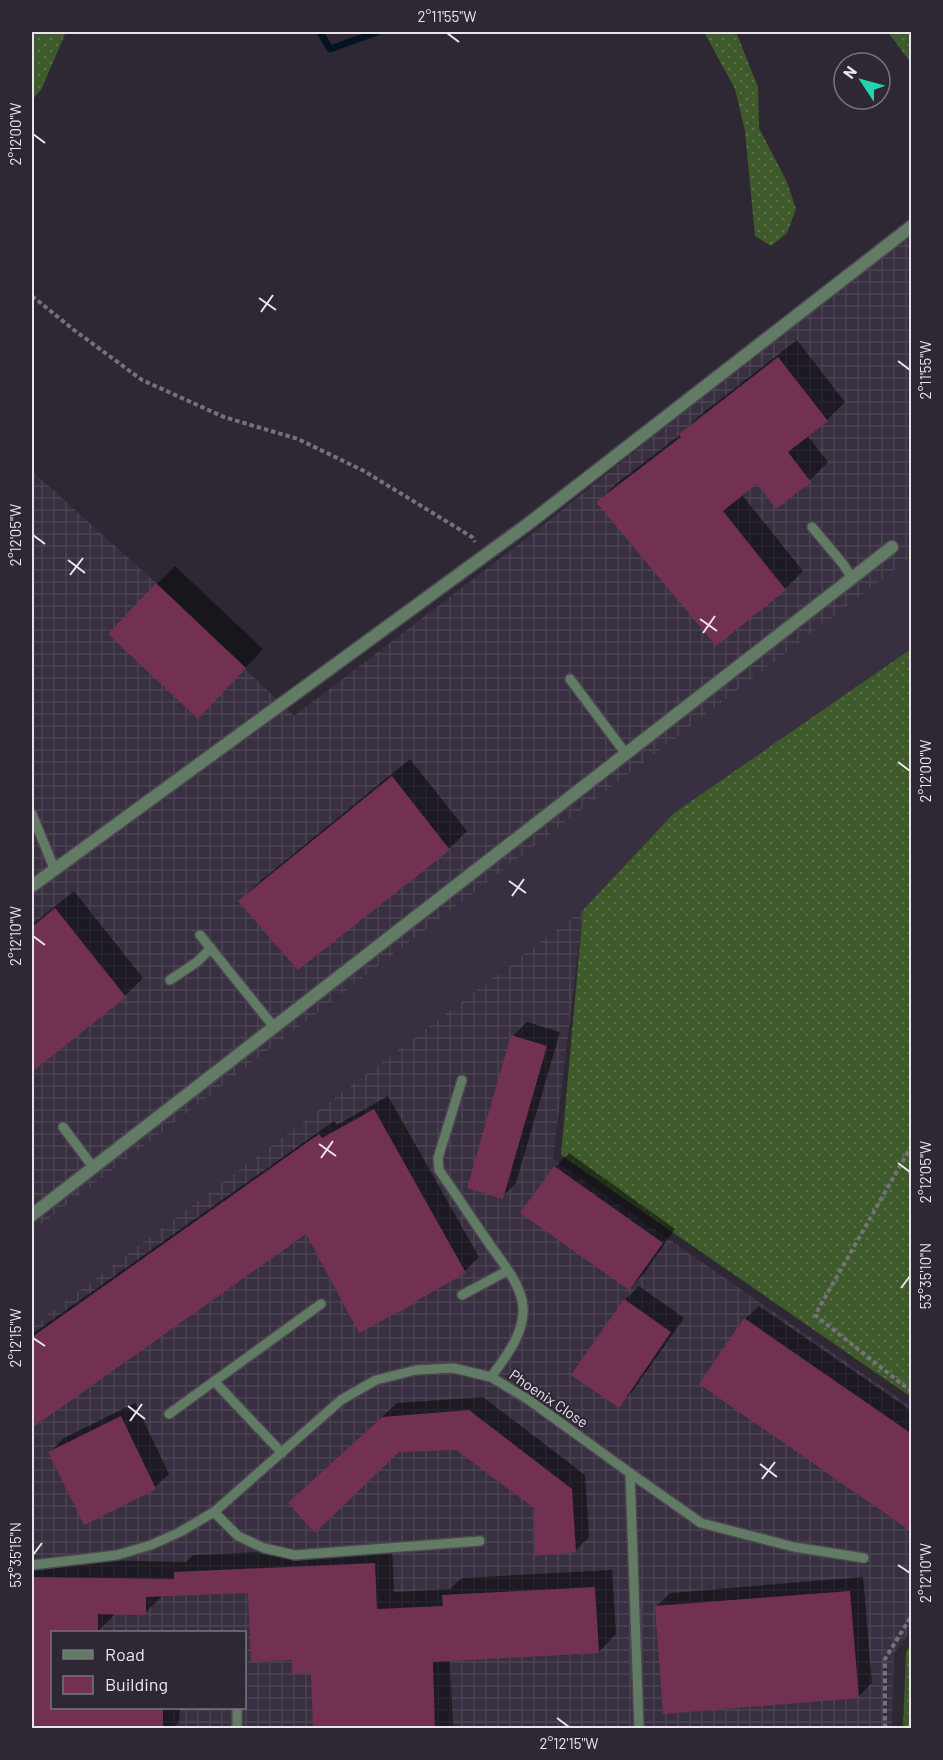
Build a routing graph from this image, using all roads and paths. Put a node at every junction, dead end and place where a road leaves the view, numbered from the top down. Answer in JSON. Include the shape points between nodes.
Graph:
{"nodes":[{"id":1,"x":912,"y":226,"type":"edge"},
{"id":2,"x":32,"y":296,"type":"edge"},
{"id":3,"x":812,"y":527,"type":"dead end"},
{"id":4,"x":892,"y":546,"type":"dead end"},
{"id":5,"x":484,"y":556,"type":"junction"},
{"id":6,"x":852,"y":578,"type":"junction"},
{"id":7,"x":570,"y":679,"type":"dead end"},
{"id":8,"x":626,"y":754,"type":"junction"},
{"id":9,"x":32,"y":814,"type":"edge"},
{"id":10,"x":54,"y":868,"type":"junction"},
{"id":11,"x":32,"y":886,"type":"edge"},
{"id":12,"x":201,"y":935,"type":"dead end"},
{"id":13,"x":211,"y":948,"type":"junction"},
{"id":14,"x":170,"y":980,"type":"dead end"},
{"id":15,"x":274,"y":1027,"type":"junction"},
{"id":16,"x":462,"y":1080,"type":"dead end"},
{"id":17,"x":63,"y":1127,"type":"dead end"},
{"id":18,"x":912,"y":1146,"type":"edge"},
{"id":19,"x":93,"y":1167,"type":"junction"},
{"id":20,"x":32,"y":1215,"type":"edge"},
{"id":21,"x":507,"y":1271,"type":"junction"},
{"id":22,"x":462,"y":1294,"type":"dead end"},
{"id":23,"x":321,"y":1304,"type":"dead end"},
{"id":24,"x":491,"y":1377,"type":"junction"},
{"id":25,"x":214,"y":1381,"type":"junction"},
{"id":26,"x":912,"y":1392,"type":"edge"},
{"id":27,"x":169,"y":1414,"type":"dead end"},
{"id":28,"x":282,"y":1453,"type":"junction"},
{"id":29,"x":630,"y":1473,"type":"junction"},
{"id":30,"x":214,"y":1512,"type":"junction"},
{"id":31,"x":480,"y":1541,"type":"dead end"},
{"id":32,"x":864,"y":1558,"type":"dead end"},
{"id":33,"x":32,"y":1565,"type":"edge"},
{"id":34,"x":912,"y":1615,"type":"edge"},
{"id":35,"x":237,"y":1709,"type":"edge"},
{"id":36,"x":237,"y":1728,"type":"edge"},
{"id":37,"x":639,"y":1728,"type":"edge"},
{"id":38,"x":885,"y":1728,"type":"edge"}],
"edges":[{"from":1,"to":5,"type":"street"},
{"from":2,"to":5,"type":"path","via":[[142,380],[224,417],[298,438],[364,471],[472,537]]},
{"from":3,"to":6,"type":"lane"},
{"from":4,"to":6,"type":"street"},
{"from":5,"to":10,"type":"street"},
{"from":6,"to":8,"type":"street"},
{"from":7,"to":8,"type":"lane"},
{"from":8,"to":15,"type":"street"},
{"from":9,"to":10,"type":"lane"},
{"from":10,"to":11,"type":"street"},
{"from":12,"to":13,"type":"lane"},
{"from":13,"to":14,"type":"lane"},
{"from":13,"to":15,"type":"lane"},
{"from":15,"to":19,"type":"street"},
{"from":16,"to":21,"type":"lane","via":[[438,1158],[439,1170]]},
{"from":17,"to":19,"type":"lane"},
{"from":18,"to":26,"type":"path","via":[[815,1315]]},
{"from":19,"to":20,"type":"street"},
{"from":21,"to":22,"type":"lane"},
{"from":21,"to":24,"type":"lane","via":[[523,1308],[520,1328]]},
{"from":23,"to":25,"type":"lane"},
{"from":24,"to":28,"type":"lane","name":"Phoenix Close","via":[[453,1368],[416,1370],[376,1380],[341,1400]]},
{"from":24,"to":29,"type":"lane","name":"Phoenix Close"},
{"from":25,"to":27,"type":"lane"},
{"from":25,"to":28,"type":"lane"},
{"from":28,"to":30,"type":"lane","name":"Phoenix Close"},
{"from":29,"to":32,"type":"lane","name":"Phoenix Close","via":[[701,1523],[794,1547]]},
{"from":29,"to":37,"type":"lane"},
{"from":30,"to":31,"type":"lane","via":[[238,1536],[264,1548],[295,1555]]},
{"from":30,"to":33,"type":"lane","name":"Phoenix Close","via":[[151,1545],[117,1555]]},
{"from":34,"to":38,"type":"path","via":[[885,1659]]},
{"from":35,"to":36,"type":"lane"}]}
